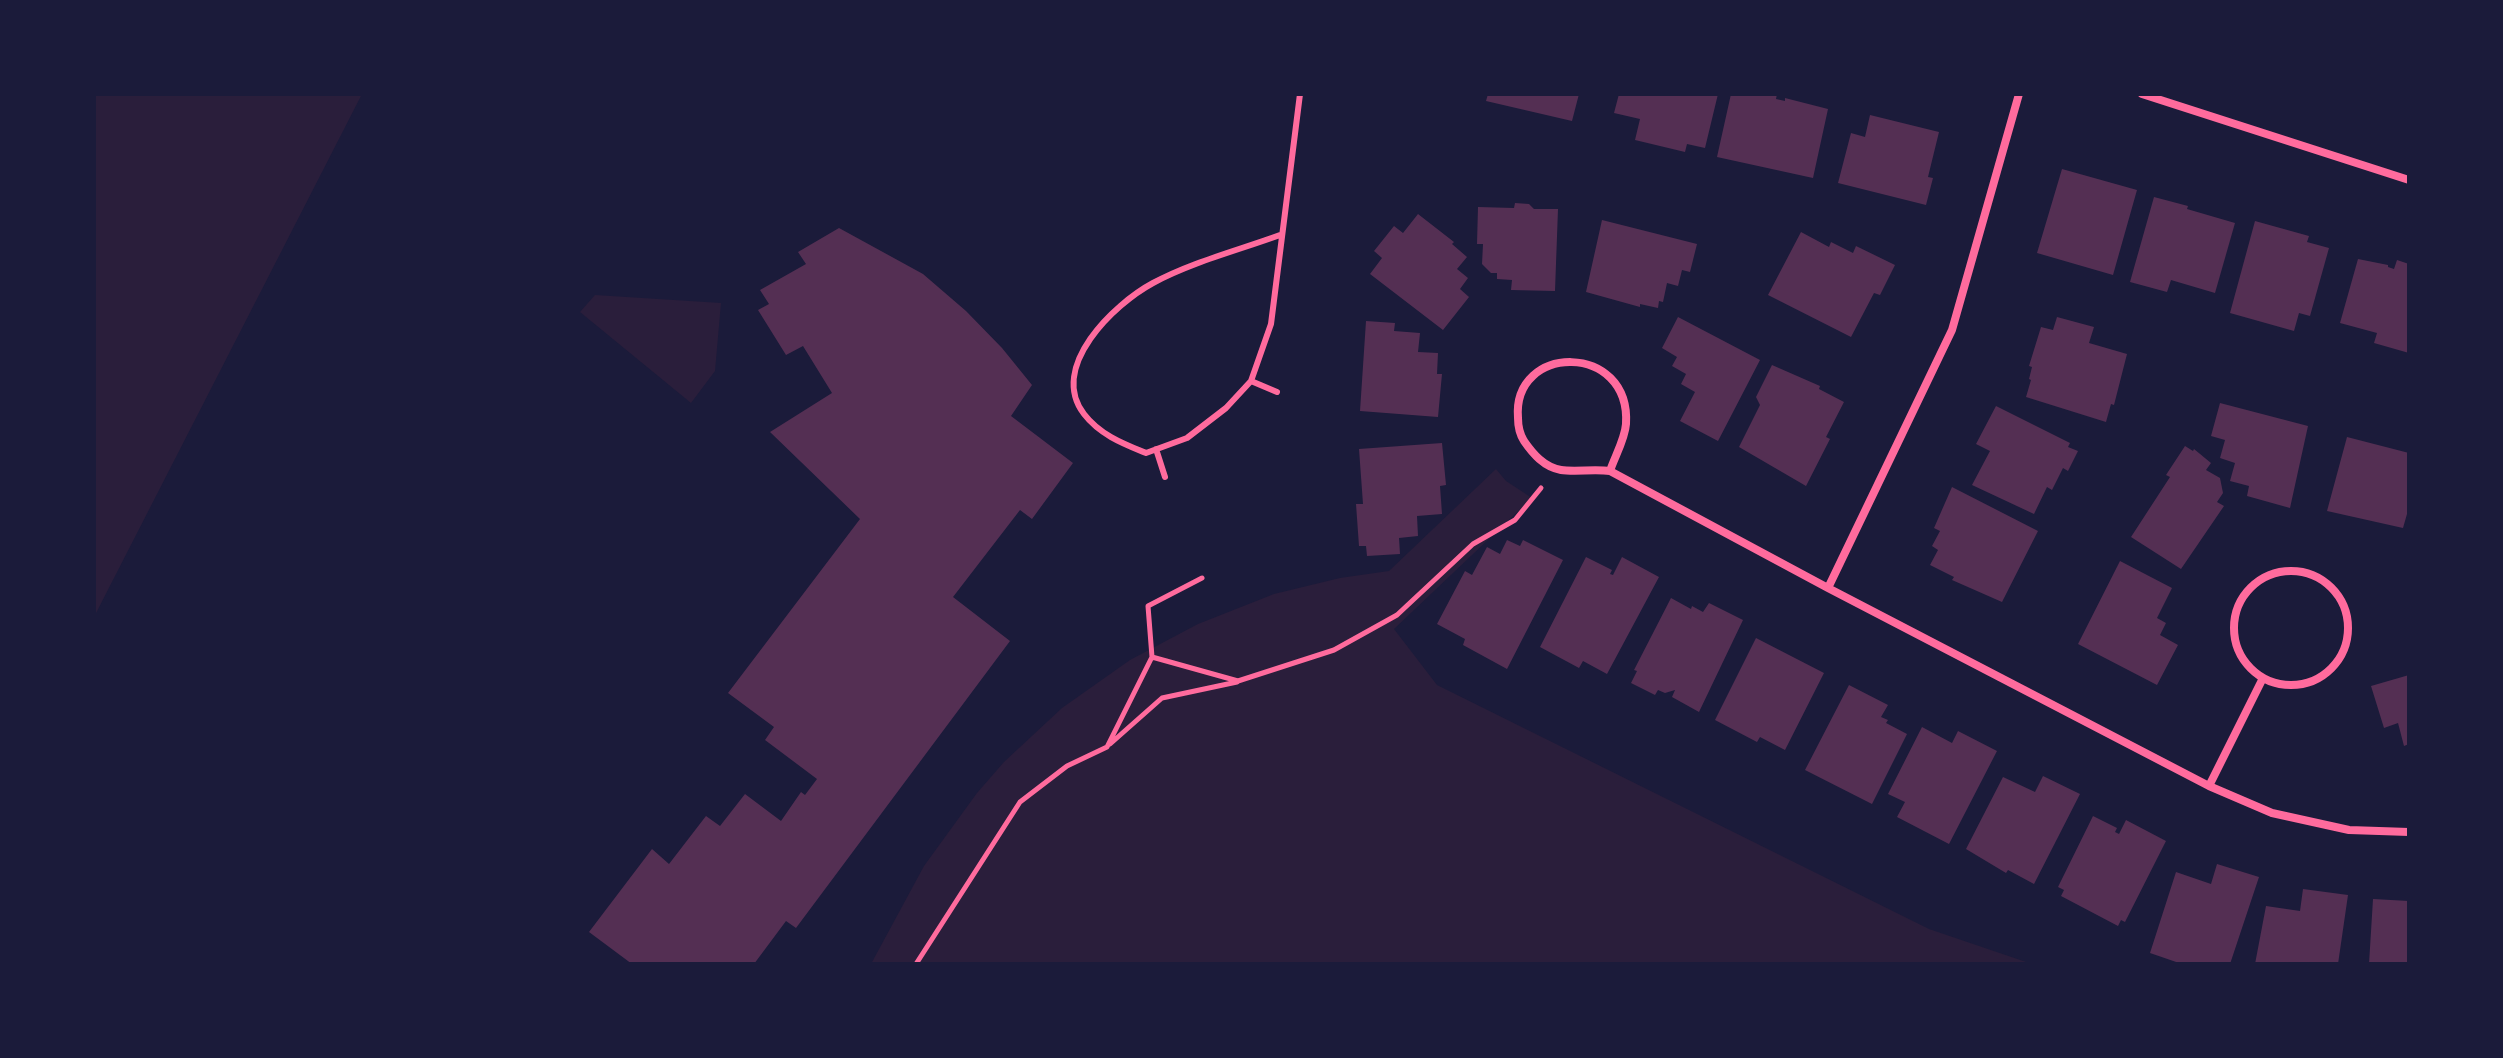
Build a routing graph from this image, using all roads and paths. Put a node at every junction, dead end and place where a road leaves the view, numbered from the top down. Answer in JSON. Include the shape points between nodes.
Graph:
{"nodes":[{"id":1,"x":1300,"y":94,"type":"edge"},
{"id":2,"x":2019,"y":94,"type":"edge"},
{"id":3,"x":2142,"y":94,"type":"edge"},
{"id":4,"x":2409,"y":180,"type":"edge"},
{"id":5,"x":1280,"y":235,"type":"junction"},
{"id":6,"x":1251,"y":381,"type":"junction"},
{"id":7,"x":1277,"y":392,"type":"dead end"},
{"id":8,"x":1156,"y":449,"type":"junction"},
{"id":9,"x":1610,"y":471,"type":"junction"},
{"id":10,"x":1165,"y":477,"type":"dead end"},
{"id":11,"x":1545,"y":483,"type":"dead end"},
{"id":12,"x":1202,"y":578,"type":"dead end"},
{"id":13,"x":1828,"y":588,"type":"junction"},
{"id":14,"x":1152,"y":657,"type":"junction"},
{"id":15,"x":2263,"y":678,"type":"junction"},
{"id":16,"x":1238,"y":681,"type":"junction"},
{"id":17,"x":1107,"y":747,"type":"junction"},
{"id":18,"x":2209,"y":786,"type":"junction"},
{"id":19,"x":2409,"y":832,"type":"edge"},
{"id":20,"x":916,"y":964,"type":"edge"}],
"edges":[{"from":1,"to":5,"type":"lane"},
{"from":2,"to":13,"type":"street","via":[[1952,330]]},
{"from":3,"to":4,"type":"street"},
{"from":5,"to":6,"type":"lane","via":[[1271,324]]},
{"from":5,"to":8,"type":"lane","via":[[1152,283],[1105,319],[1080,354],[1072,388],[1084,414],[1114,440],[1146,453]]},
{"from":6,"to":7,"type":"lane"},
{"from":6,"to":8,"type":"lane","via":[[1187,438]]},
{"from":8,"to":10,"type":"lane"},
{"from":9,"to":9,"type":"street","via":[[1626,426],[1624,398],[1608,374],[1582,361],[1553,363],[1530,379],[1516,405],[1519,434],[1535,458],[1561,470]]},
{"from":9,"to":13,"type":"street"},
{"from":11,"to":16,"type":"path","via":[[1515,520],[1473,544],[1397,615],[1334,650]]},
{"from":12,"to":14,"type":"path","via":[[1148,606]]},
{"from":13,"to":18,"type":"street"},
{"from":14,"to":16,"type":"path"},
{"from":14,"to":17,"type":"path"},
{"from":15,"to":15,"type":"street","via":[[2285,685],[2307,683],[2327,673],[2341,655],[2348,634],[2346,612],[2336,592],[2319,577],[2297,570],[2275,573],[2255,583],[2241,600],[2234,621],[2236,644]]},
{"from":15,"to":18,"type":"street"},
{"from":16,"to":17,"type":"path","via":[[1162,698]]},
{"from":17,"to":20,"type":"path","via":[[1067,766],[1020,802]]},
{"from":18,"to":19,"type":"street","via":[[2272,813],[2349,830]]}]}
